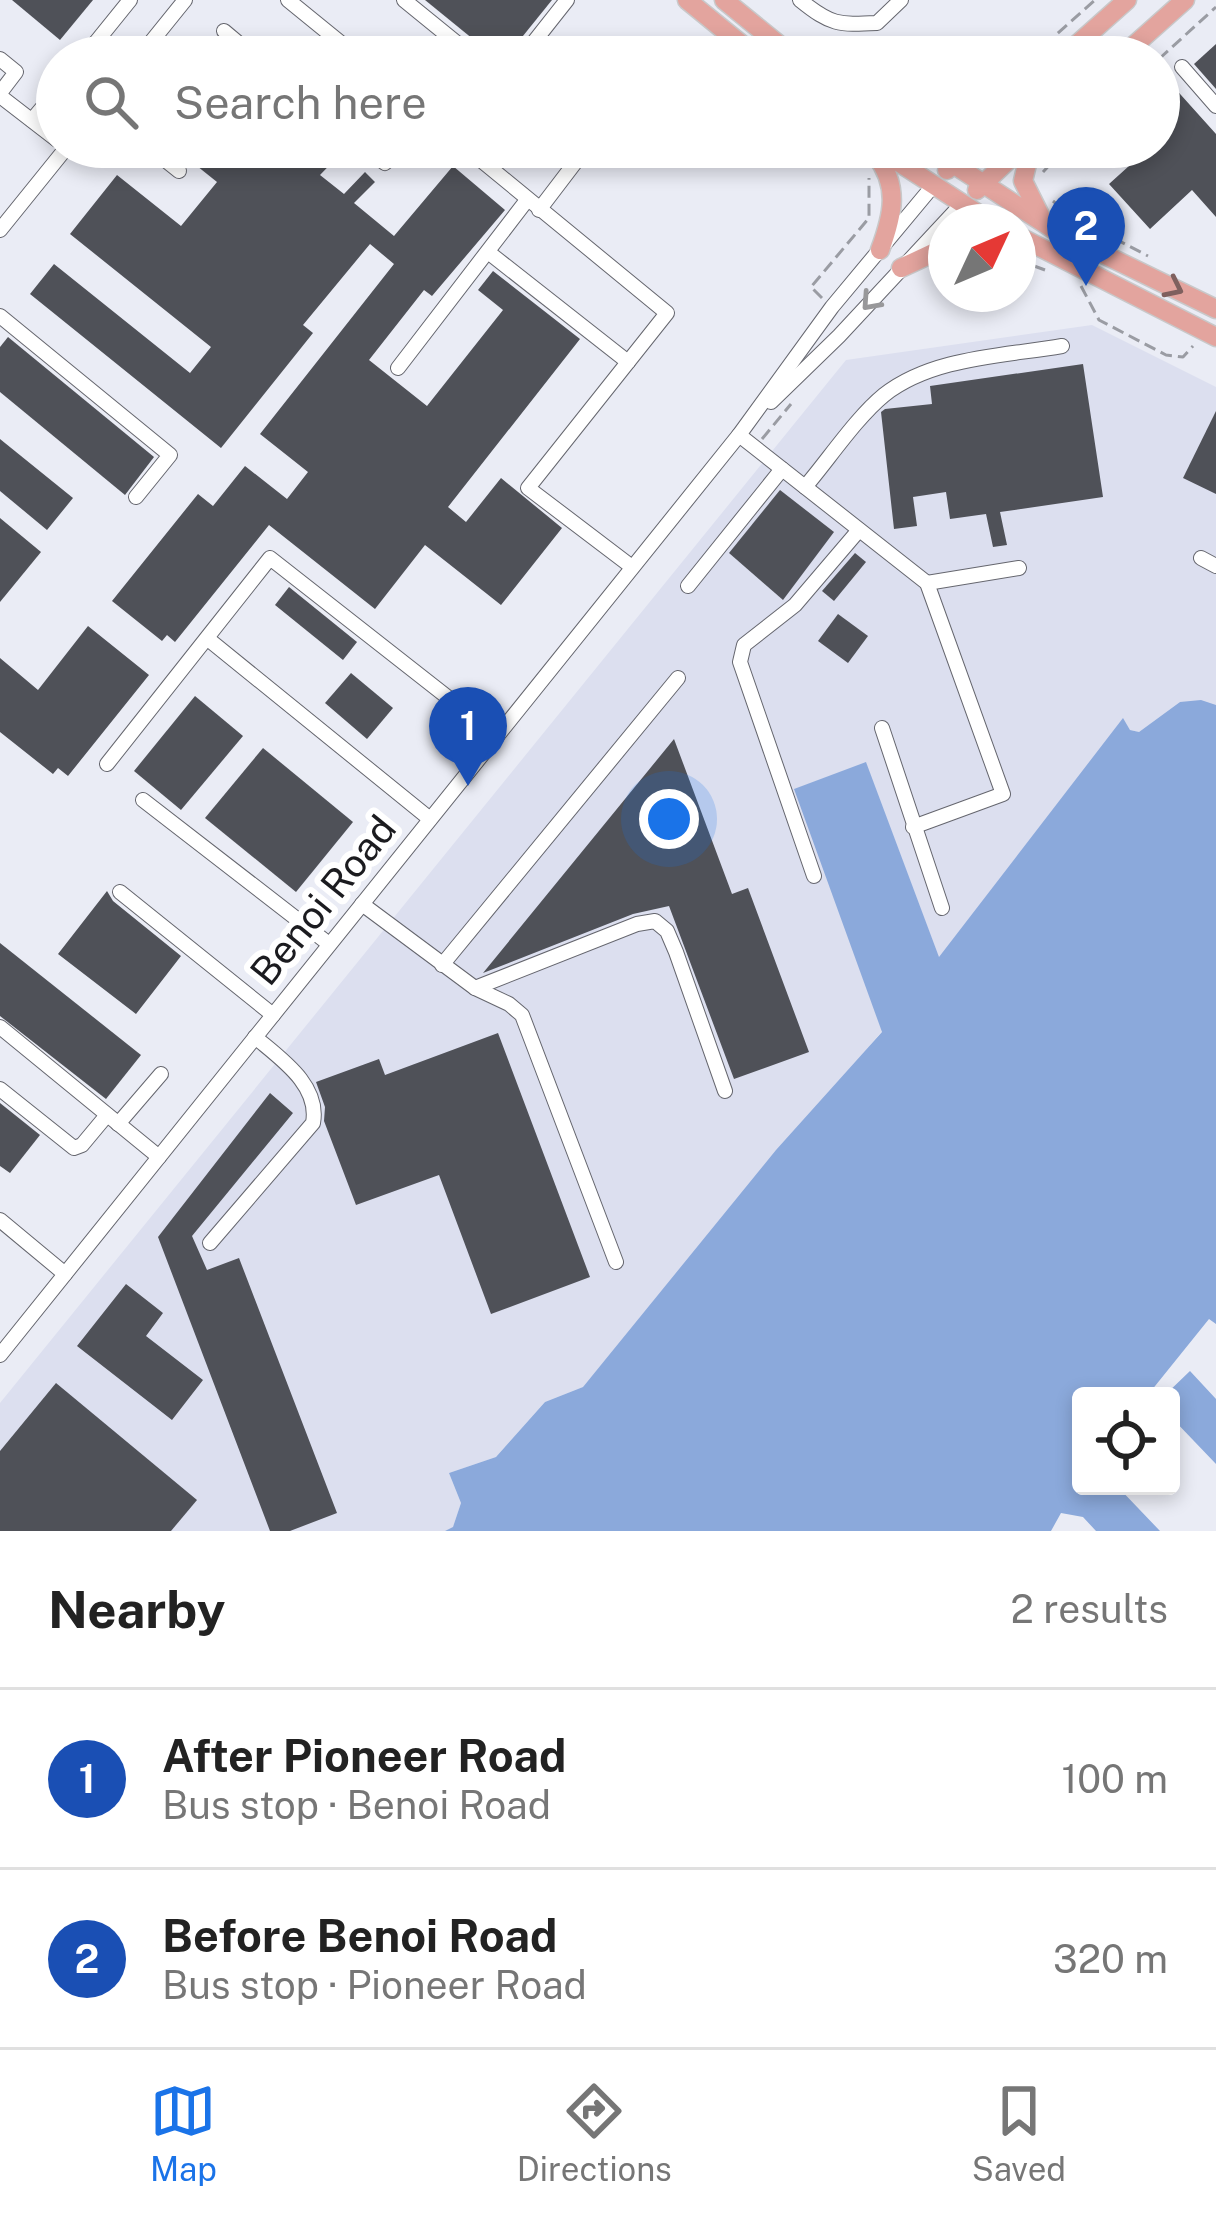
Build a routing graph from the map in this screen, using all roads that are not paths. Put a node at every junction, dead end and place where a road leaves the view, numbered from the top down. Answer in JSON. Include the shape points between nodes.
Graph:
{"nodes":[{"id":1,"x":130,"y":0,"type":"edge"},
{"id":2,"x":185,"y":0,"type":"edge"},
{"id":3,"x":289,"y":0,"type":"edge"},
{"id":4,"x":404,"y":0,"type":"edge"},
{"id":5,"x":567,"y":0,"type":"edge"},
{"id":6,"x":687,"y":0,"type":"edge"},
{"id":7,"x":724,"y":0,"type":"edge"},
{"id":8,"x":800,"y":0,"type":"edge"},
{"id":9,"x":901,"y":0,"type":"edge"},
{"id":10,"x":1127,"y":0,"type":"edge"},
{"id":11,"x":1185,"y":0,"type":"edge"},
{"id":12,"x":224,"y":32,"type":"dead end"},
{"id":13,"x":101,"y":36,"type":"edge"},
{"id":14,"x":156,"y":36,"type":"edge"},
{"id":15,"x":229,"y":36,"type":"edge"},
{"id":16,"x":333,"y":36,"type":"edge"},
{"id":17,"x":448,"y":36,"type":"edge"},
{"id":18,"x":539,"y":36,"type":"edge"},
{"id":19,"x":731,"y":36,"type":"edge"},
{"id":20,"x":768,"y":36,"type":"edge"},
{"id":21,"x":1087,"y":36,"type":"edge"},
{"id":22,"x":1145,"y":36,"type":"edge"},
{"id":23,"x":0,"y":59,"type":"edge"},
{"id":24,"x":1182,"y":67,"type":"dead end"},
{"id":25,"x":0,"y":94,"type":"edge"},
{"id":26,"x":1216,"y":106,"type":"edge"},
{"id":27,"x":36,"y":115,"type":"edge"},
{"id":28,"x":32,"y":120,"type":"junction"},
{"id":29,"x":36,"y":123,"type":"edge"},
{"id":30,"x":50,"y":168,"type":"edge"},
{"id":31,"x":175,"y":168,"type":"edge"},
{"id":32,"x":490,"y":168,"type":"edge"},
{"id":33,"x":567,"y":168,"type":"edge"},
{"id":34,"x":883,"y":168,"type":"edge"},
{"id":35,"x":897,"y":168,"type":"edge"},
{"id":36,"x":949,"y":168,"type":"edge"},
{"id":37,"x":958,"y":168,"type":"edge"},
{"id":38,"x":1001,"y":168,"type":"edge"},
{"id":39,"x":1025,"y":168,"type":"edge"},
{"id":40,"x":179,"y":171,"type":"dead end"},
{"id":41,"x":982,"y":184,"type":"junction"},
{"id":42,"x":932,"y":187,"type":"junction"},
{"id":43,"x":957,"y":204,"type":"edge"},
{"id":44,"x":962,"y":204,"type":"edge"},
{"id":45,"x":533,"y":205,"type":"junction"},
{"id":46,"x":0,"y":230,"type":"edge"},
{"id":47,"x":1056,"y":231,"type":"junction"},
{"id":48,"x":928,"y":240,"type":"edge"},
{"id":49,"x":1036,"y":247,"type":"edge"},
{"id":50,"x":880,"y":250,"type":"junction"},
{"id":51,"x":488,"y":252,"type":"junction"},
{"id":52,"x":928,"y":255,"type":"edge"},
{"id":53,"x":901,"y":268,"type":"junction"},
{"id":54,"x":1216,"y":309,"type":"edge"},
{"id":55,"x":0,"y":316,"type":"edge"},
{"id":56,"x":1212,"y":334,"type":"edge"},
{"id":57,"x":1062,"y":346,"type":"dead end"},
{"id":58,"x":628,"y":362,"type":"junction"},
{"id":59,"x":398,"y":368,"type":"dead end"},
{"id":60,"x":740,"y":432,"type":"junction"},
{"id":61,"x":782,"y":469,"type":"junction"},
{"id":62,"x":805,"y":487,"type":"junction"},
{"id":63,"x":136,"y":496,"type":"dead end"},
{"id":64,"x":859,"y":530,"type":"junction"},
{"id":65,"x":1201,"y":558,"type":"dead end"},
{"id":66,"x":1216,"y":566,"type":"edge"},
{"id":67,"x":632,"y":567,"type":"junction"},
{"id":68,"x":1019,"y":568,"type":"dead end"},
{"id":69,"x":927,"y":583,"type":"junction"},
{"id":70,"x":688,"y":586,"type":"dead end"},
{"id":71,"x":208,"y":639,"type":"junction"},
{"id":72,"x":678,"y":678,"type":"dead end"},
{"id":73,"x":882,"y":728,"type":"dead end"},
{"id":74,"x":497,"y":736,"type":"junction"},
{"id":75,"x":107,"y":764,"type":"dead end"},
{"id":76,"x":143,"y":800,"type":"dead end"},
{"id":77,"x":430,"y":819,"type":"junction"},
{"id":78,"x":914,"y":827,"type":"junction"},
{"id":79,"x":814,"y":876,"type":"dead end"},
{"id":80,"x":120,"y":892,"type":"dead end"},
{"id":81,"x":362,"y":904,"type":"junction"},
{"id":82,"x":942,"y":908,"type":"dead end"},
{"id":83,"x":329,"y":944,"type":"junction"},
{"id":84,"x":442,"y":965,"type":"junction"},
{"id":85,"x":475,"y":988,"type":"junction"},
{"id":86,"x":273,"y":1015,"type":"junction"},
{"id":87,"x":0,"y":1027,"type":"edge"},
{"id":88,"x":255,"y":1037,"type":"junction"},
{"id":89,"x":160,"y":1074,"type":"dead end"},
{"id":90,"x":0,"y":1089,"type":"edge"},
{"id":91,"x":725,"y":1091,"type":"dead end"},
{"id":92,"x":113,"y":1119,"type":"junction"},
{"id":93,"x":159,"y":1157,"type":"junction"},
{"id":94,"x":0,"y":1220,"type":"edge"},
{"id":95,"x":210,"y":1243,"type":"dead end"},
{"id":96,"x":616,"y":1262,"type":"dead end"},
{"id":97,"x":65,"y":1274,"type":"junction"},
{"id":98,"x":0,"y":1354,"type":"edge"}],
"edges":[{"from":1,"to":13,"type":"street"},
{"from":2,"to":14,"type":"street"},
{"from":3,"to":16,"type":"street"},
{"from":4,"to":17,"type":"street"},
{"from":5,"to":18,"type":"street"},
{"from":6,"to":19,"type":"main road"},
{"from":7,"to":20,"type":"main road"},
{"from":8,"to":9,"type":"street","via":[[838,25],[877,22]]},
{"from":10,"to":21,"type":"main road"},
{"from":11,"to":22,"type":"main road"},
{"from":12,"to":15,"type":"street"},
{"from":23,"to":25,"type":"street","via":[[16,72]]},
{"from":24,"to":26,"type":"street"},
{"from":25,"to":28,"type":"street"},
{"from":27,"to":28,"type":"street"},
{"from":28,"to":29,"type":"street"},
{"from":30,"to":46,"type":"street"},
{"from":31,"to":40,"type":"street"},
{"from":32,"to":45,"type":"street"},
{"from":33,"to":45,"type":"street"},
{"from":34,"to":50,"type":"main road","via":[[894,214]]},
{"from":35,"to":42,"type":"main road"},
{"from":36,"to":42,"type":"main road","name":"Benoi Road"},
{"from":37,"to":41,"type":"main road"},
{"from":38,"to":41,"type":"main road","name":"Benoi Road"},
{"from":39,"to":47,"type":"main road","via":[[1035,211]]},
{"from":41,"to":44,"type":"main road","name":"Benoi Road"},
{"from":41,"to":47,"type":"main road"},
{"from":42,"to":43,"type":"main road"},
{"from":42,"to":50,"type":"street","name":"Benoi Road"},
{"from":45,"to":51,"type":"street"},
{"from":45,"to":58,"type":"street","via":[[667,313]]},
{"from":47,"to":54,"type":"main road","one_way":true},
{"from":48,"to":53,"type":"street","name":"Benoi Road"},
{"from":49,"to":56,"type":"main road"},
{"from":50,"to":60,"type":"street","name":"Benoi Road"},
{"from":51,"to":58,"type":"street"},
{"from":51,"to":59,"type":"street"},
{"from":52,"to":53,"type":"main road"},
{"from":53,"to":60,"type":"street","name":"Benoi Road","one_way":true},
{"from":55,"to":63,"type":"street","via":[[170,455]]},
{"from":57,"to":62,"type":"street","via":[[938,367],[884,395]]},
{"from":58,"to":67,"type":"street","via":[[528,488]]},
{"from":60,"to":61,"type":"street"},
{"from":60,"to":67,"type":"street","name":"Benoi Road"},
{"from":61,"to":62,"type":"street"},
{"from":61,"to":70,"type":"street"},
{"from":62,"to":64,"type":"street"},
{"from":64,"to":69,"type":"street"},
{"from":64,"to":79,"type":"street","via":[[795,605],[744,646],[740,662]]},
{"from":65,"to":66,"type":"street"},
{"from":67,"to":74,"type":"street","name":"Benoi Road"},
{"from":68,"to":69,"type":"street"},
{"from":69,"to":78,"type":"street","via":[[1003,794]]},
{"from":71,"to":74,"type":"street","via":[[270,558]]},
{"from":71,"to":75,"type":"street"},
{"from":71,"to":77,"type":"street"},
{"from":72,"to":84,"type":"street"},
{"from":73,"to":78,"type":"street"},
{"from":74,"to":77,"type":"street","name":"Benoi Road"},
{"from":76,"to":83,"type":"street"},
{"from":77,"to":81,"type":"street","name":"Benoi Road"},
{"from":78,"to":82,"type":"street"},
{"from":80,"to":86,"type":"street"},
{"from":81,"to":83,"type":"street","name":"Benoi Road"},
{"from":81,"to":84,"type":"street"},
{"from":83,"to":86,"type":"street","name":"Benoi Road"},
{"from":84,"to":85,"type":"street"},
{"from":85,"to":91,"type":"street","via":[[655,921],[668,931]]},
{"from":85,"to":96,"type":"street","via":[[528,1024]]},
{"from":86,"to":88,"type":"street","name":"Benoi Road"},
{"from":87,"to":92,"type":"street"},
{"from":88,"to":93,"type":"street","name":"Benoi Road"},
{"from":88,"to":95,"type":"street","via":[[301,1080],[313,1124]]},
{"from":89,"to":92,"type":"street"},
{"from":90,"to":92,"type":"street","via":[[74,1148]]},
{"from":92,"to":93,"type":"street"},
{"from":93,"to":97,"type":"street","name":"Benoi Road"},
{"from":94,"to":97,"type":"street"},
{"from":97,"to":98,"type":"street","name":"Benoi Road"}]}
